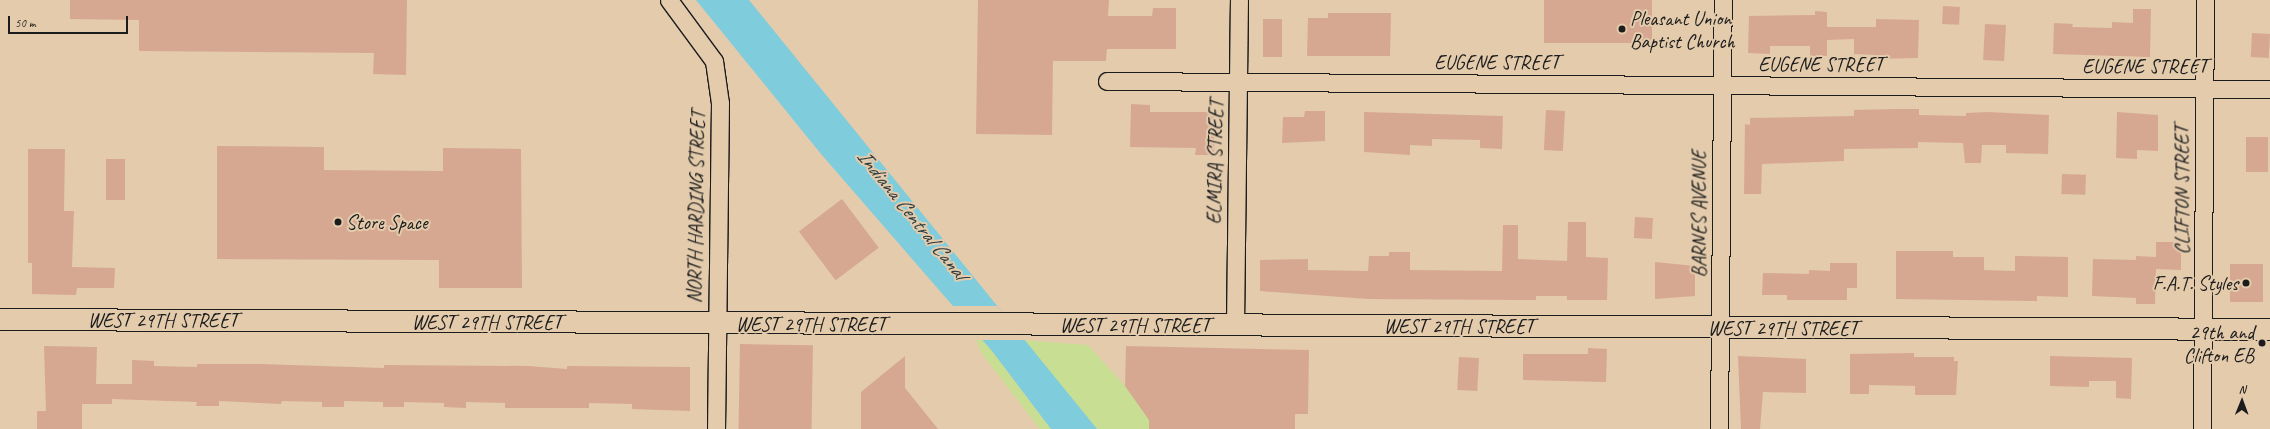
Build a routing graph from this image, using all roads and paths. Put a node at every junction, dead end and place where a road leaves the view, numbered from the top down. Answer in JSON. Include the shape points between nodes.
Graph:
{"nodes":[{"id":1,"x":669,"y":0,"type":"edge"},
{"id":2,"x":1239,"y":0,"type":"edge"},
{"id":3,"x":1723,"y":0,"type":"edge"},
{"id":4,"x":2206,"y":0,"type":"edge"},
{"id":5,"x":1107,"y":81,"type":"dead end"},
{"id":6,"x":1238,"y":82,"type":"junction"},
{"id":7,"x":1722,"y":85,"type":"junction"},
{"id":8,"x":2205,"y":88,"type":"junction"},
{"id":9,"x":2270,"y":89,"type":"edge"},
{"id":10,"x":0,"y":319,"type":"edge"},
{"id":11,"x":716,"y":324,"type":"junction"},
{"id":12,"x":1235,"y":325,"type":"junction"},
{"id":13,"x":1720,"y":328,"type":"junction"},
{"id":14,"x":2203,"y":329,"type":"junction"},
{"id":15,"x":2270,"y":330,"type":"edge"},
{"id":16,"x":716,"y":429,"type":"edge"},
{"id":17,"x":1719,"y":429,"type":"edge"},
{"id":18,"x":2202,"y":429,"type":"edge"}],
"edges":[{"from":1,"to":11,"type":"street","name":"NORTH HARDING STREET","via":[[714,61],[720,104]]},
{"from":2,"to":6,"type":"street","name":"ELMIRA STREET"},
{"from":3,"to":7,"type":"street","name":"BARNES AVENUE"},
{"from":4,"to":8,"type":"street","name":"CLIFTON STREET"},
{"from":5,"to":6,"type":"street","name":"EUGENE STREET"},
{"from":6,"to":7,"type":"street","name":"EUGENE STREET"},
{"from":6,"to":12,"type":"street","name":"ELMIRA STREET"},
{"from":7,"to":8,"type":"street","name":"EUGENE STREET"},
{"from":7,"to":13,"type":"street","name":"BARNES AVENUE"},
{"from":8,"to":9,"type":"street","name":"EUGENE STREET"},
{"from":8,"to":14,"type":"street","name":"CLIFTON STREET"},
{"from":10,"to":11,"type":"main road","name":"WEST 29TH STREET"},
{"from":11,"to":12,"type":"main road","name":"WEST 29TH STREET"},
{"from":11,"to":16,"type":"street","name":"NORTH HARDING STREET"},
{"from":12,"to":13,"type":"main road","name":"WEST 29TH STREET"},
{"from":13,"to":14,"type":"main road","name":"WEST 29TH STREET"},
{"from":13,"to":17,"type":"street","name":"BARNES AVENUE"},
{"from":14,"to":15,"type":"main road","name":"WEST 29TH STREET"},
{"from":14,"to":18,"type":"street","name":"CLIFTON STREET"}]}
